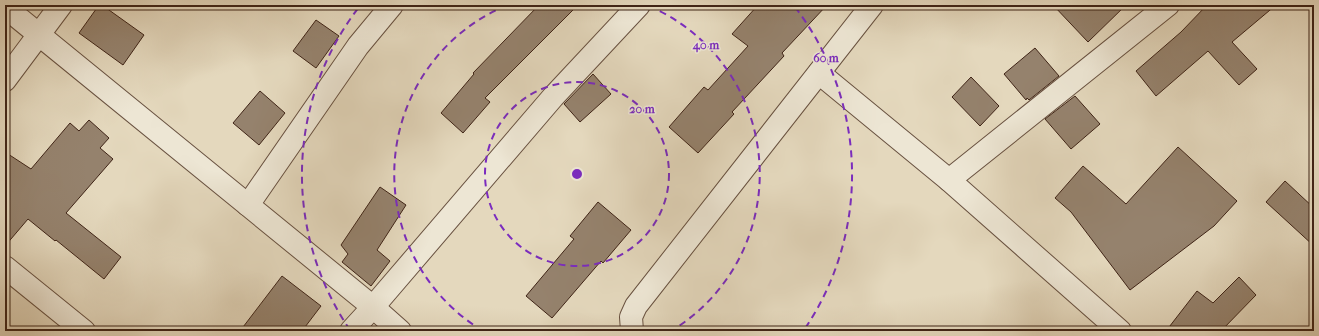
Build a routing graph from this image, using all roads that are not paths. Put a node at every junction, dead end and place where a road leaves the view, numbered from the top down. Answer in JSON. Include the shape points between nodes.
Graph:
{"nodes":[{"id":1,"x":61,"y":5,"type":"edge"},
{"id":2,"x":392,"y":5,"type":"edge"},
{"id":3,"x":639,"y":5,"type":"edge"},
{"id":4,"x":872,"y":5,"type":"edge"},
{"id":5,"x":1168,"y":5,"type":"edge"},
{"id":6,"x":5,"y":8,"type":"edge"},
{"id":7,"x":38,"y":34,"type":"junction"},
{"id":8,"x":819,"y":73,"type":"junction"},
{"id":9,"x":5,"y":80,"type":"edge"},
{"id":10,"x":949,"y":180,"type":"junction"},
{"id":11,"x":248,"y":205,"type":"junction"},
{"id":12,"x":5,"y":267,"type":"edge"},
{"id":13,"x":373,"y":307,"type":"junction"},
{"id":14,"x":84,"y":331,"type":"edge"},
{"id":15,"x":351,"y":331,"type":"edge"},
{"id":16,"x":400,"y":331,"type":"edge"},
{"id":17,"x":632,"y":331,"type":"edge"},
{"id":18,"x":1120,"y":331,"type":"edge"}],
"edges":[{"from":1,"to":7,"type":"street"},
{"from":2,"to":11,"type":"street","via":[[358,46]]},
{"from":3,"to":13,"type":"street","via":[[553,97]]},
{"from":4,"to":8,"type":"street"},
{"from":5,"to":10,"type":"street"},
{"from":6,"to":7,"type":"street"},
{"from":7,"to":9,"type":"street"},
{"from":7,"to":11,"type":"street"},
{"from":8,"to":10,"type":"street"},
{"from":8,"to":17,"type":"street","via":[[636,306],[631,317]]},
{"from":10,"to":18,"type":"street"},
{"from":11,"to":13,"type":"street"},
{"from":12,"to":14,"type":"street"},
{"from":13,"to":15,"type":"street"},
{"from":13,"to":16,"type":"street"}]}
